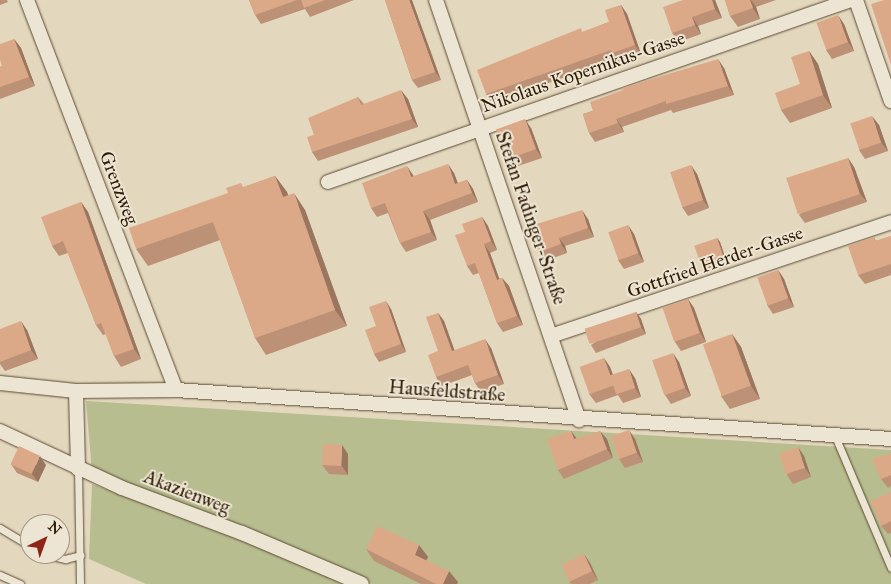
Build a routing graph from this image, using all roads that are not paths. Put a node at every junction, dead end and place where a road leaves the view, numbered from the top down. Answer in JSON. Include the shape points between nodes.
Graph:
{"nodes":[{"id":1,"x":27,"y":0,"type":"edge"},
{"id":2,"x":436,"y":0,"type":"edge"},
{"id":3,"x":852,"y":0,"type":"edge"},
{"id":4,"x":856,"y":0,"type":"edge"},
{"id":5,"x":891,"y":101,"type":"edge"},
{"id":6,"x":480,"y":128,"type":"junction"},
{"id":7,"x":328,"y":182,"type":"dead end"},
{"id":8,"x":891,"y":222,"type":"edge"},
{"id":9,"x":551,"y":336,"type":"junction"},
{"id":10,"x":0,"y":383,"type":"edge"},
{"id":11,"x":176,"y":390,"type":"junction"},
{"id":12,"x":76,"y":391,"type":"junction"},
{"id":13,"x":579,"y":420,"type":"junction"},
{"id":14,"x":0,"y":432,"type":"edge"},
{"id":15,"x":835,"y":436,"type":"junction"},
{"id":16,"x":891,"y":439,"type":"edge"},
{"id":17,"x":78,"y":469,"type":"junction"},
{"id":18,"x":0,"y":528,"type":"edge"},
{"id":19,"x":20,"y":540,"type":"edge"},
{"id":20,"x":81,"y":555,"type":"junction"},
{"id":21,"x":70,"y":558,"type":"edge"},
{"id":22,"x":891,"y":568,"type":"edge"},
{"id":23,"x":0,"y":574,"type":"edge"},
{"id":24,"x":20,"y":584,"type":"edge"},
{"id":25,"x":80,"y":584,"type":"edge"},
{"id":26,"x":362,"y":584,"type":"edge"}],
"edges":[{"from":1,"to":11,"type":"street","name":"Grenzweg"},
{"from":2,"to":6,"type":"street","name":"Stefan Fadinger-Straße"},
{"from":3,"to":6,"type":"street","name":"Nikolaus Kopernikus-Gasse"},
{"from":4,"to":5,"type":"street"},
{"from":6,"to":7,"type":"street","name":"Nikolaus Kopernikus-Gasse"},
{"from":6,"to":9,"type":"street","name":"Stefan Fadinger-Straße"},
{"from":8,"to":9,"type":"street","name":"Gottfried Herder-Gasse"},
{"from":9,"to":13,"type":"street","name":"Stefan Fadinger-Straße"},
{"from":10,"to":12,"type":"street","name":"Hausfeldstraße"},
{"from":11,"to":12,"type":"street","name":"Hausfeldstraße"},
{"from":11,"to":13,"type":"street","name":"Hausfeldstraße"},
{"from":12,"to":17,"type":"street"},
{"from":13,"to":15,"type":"street","name":"Hausfeldstraße"},
{"from":14,"to":17,"type":"street","name":"Akazienweg"},
{"from":15,"to":16,"type":"street","name":"Hausfeldstraße"},
{"from":15,"to":22,"type":"lane"},
{"from":17,"to":20,"type":"lane"},
{"from":17,"to":26,"type":"street","name":"Akazienweg"},
{"from":18,"to":19,"type":"lane"},
{"from":20,"to":21,"type":"lane"},
{"from":20,"to":25,"type":"lane"},
{"from":23,"to":24,"type":"lane"}]}
